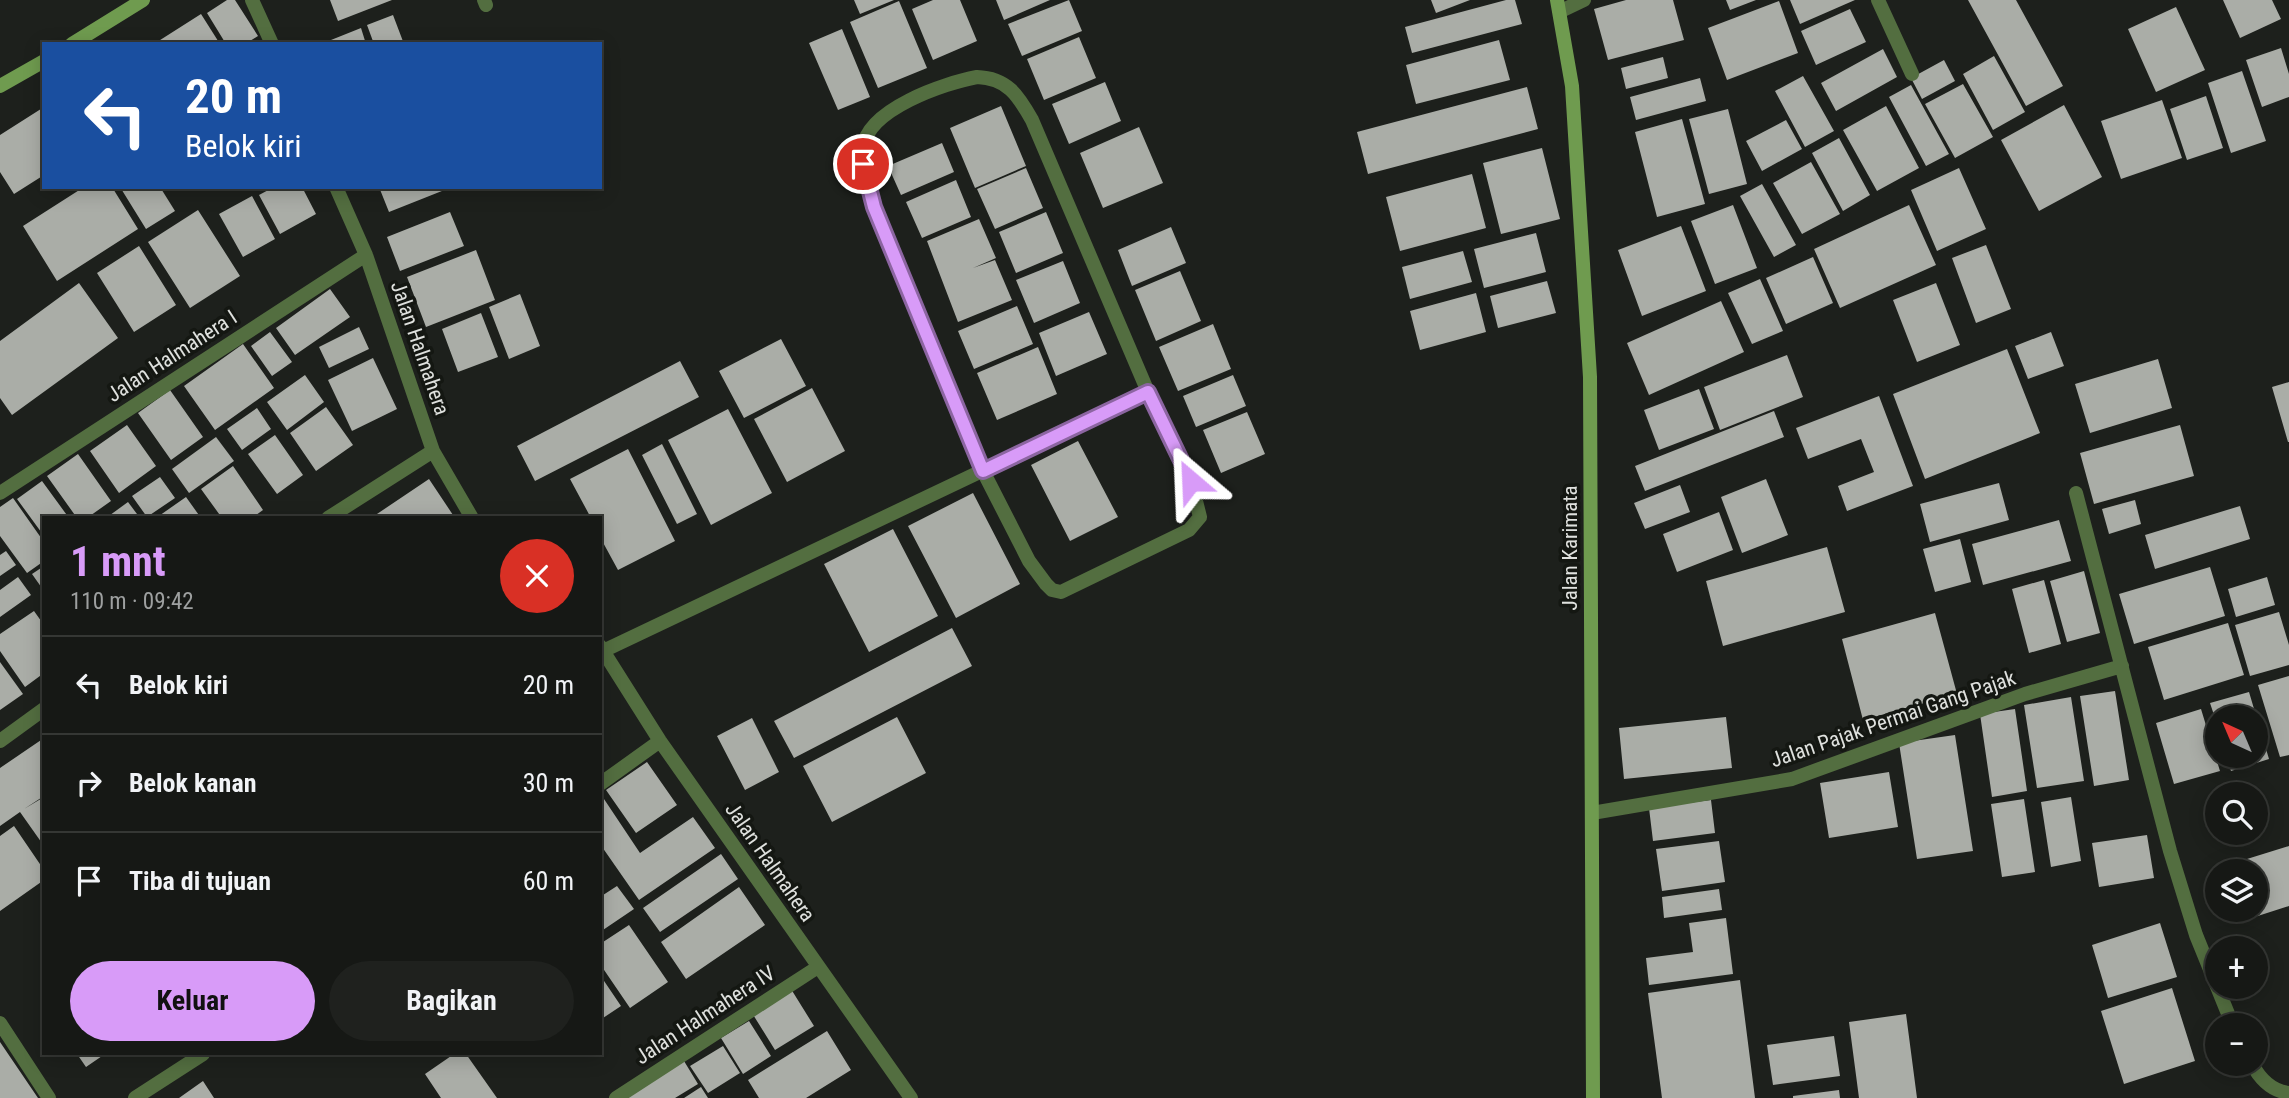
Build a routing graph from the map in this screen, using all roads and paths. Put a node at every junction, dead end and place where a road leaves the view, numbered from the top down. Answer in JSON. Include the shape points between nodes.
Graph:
{"nodes":[{"id":1,"x":143,"y":0,"type":"edge"},
{"id":2,"x":252,"y":0,"type":"edge"},
{"id":3,"x":1584,"y":0,"type":"edge"},
{"id":4,"x":1878,"y":0,"type":"edge"},
{"id":5,"x":1559,"y":5,"type":"edge"},
{"id":6,"x":75,"y":42,"type":"edge"},
{"id":7,"x":271,"y":42,"type":"edge"},
{"id":8,"x":42,"y":62,"type":"edge"},
{"id":9,"x":1912,"y":74,"type":"dead end"},
{"id":10,"x":0,"y":86,"type":"edge"},
{"id":11,"x":337,"y":189,"type":"edge"},
{"id":12,"x":366,"y":255,"type":"junction"},
{"id":13,"x":1148,"y":392,"type":"junction"},
{"id":14,"x":433,"y":451,"type":"junction"},
{"id":15,"x":983,"y":471,"type":"junction"},
{"id":16,"x":0,"y":493,"type":"edge"},
{"id":17,"x":2076,"y":493,"type":"dead end"},
{"id":18,"x":331,"y":516,"type":"edge"},
{"id":19,"x":470,"y":516,"type":"edge"},
{"id":20,"x":602,"y":648,"type":"edge"},
{"id":21,"x":2122,"y":666,"type":"junction"},
{"id":22,"x":42,"y":710,"type":"edge"},
{"id":23,"x":0,"y":741,"type":"edge"},
{"id":24,"x":660,"y":741,"type":"junction"},
{"id":25,"x":602,"y":783,"type":"edge"},
{"id":26,"x":1592,"y":813,"type":"junction"},
{"id":27,"x":818,"y":967,"type":"junction"},
{"id":28,"x":2228,"y":1013,"type":"edge"},
{"id":29,"x":0,"y":1023,"type":"edge"},
{"id":30,"x":201,"y":1055,"type":"edge"},
{"id":31,"x":2262,"y":1076,"type":"edge"},
{"id":32,"x":2289,"y":1093,"type":"edge"},
{"id":33,"x":50,"y":1098,"type":"edge"},
{"id":34,"x":135,"y":1098,"type":"edge"},
{"id":35,"x":616,"y":1098,"type":"edge"},
{"id":36,"x":911,"y":1098,"type":"edge"},
{"id":37,"x":1593,"y":1098,"type":"edge"}],
"edges":[{"from":1,"to":6,"type":"main road"},
{"from":2,"to":7,"type":"street"},
{"from":3,"to":5,"type":"street"},
{"from":4,"to":9,"type":"street"},
{"from":5,"to":26,"type":"main road","name":"Jalan Karimata","via":[[1572,86],[1582,205],[1590,377]]},
{"from":8,"to":10,"type":"main road"},
{"from":11,"to":12,"type":"street","name":"Jalan Halmahera"},
{"from":12,"to":14,"type":"street","name":"Jalan Halmahera"},
{"from":12,"to":16,"type":"street","name":"Jalan Halmahera I"},
{"from":13,"to":15,"type":"street"},
{"from":13,"to":15,"type":"street","via":[[1191,481],[1200,517],[1189,530],[1082,583],[1061,592],[1045,584]]},
{"from":13,"to":15,"type":"street","via":[[1022,100],[990,77],[967,79],[922,94],[874,127],[863,147],[863,164],[874,207]]},
{"from":14,"to":18,"type":"street"},
{"from":14,"to":19,"type":"street","name":"Jalan Halmahera"},
{"from":15,"to":20,"type":"street"},
{"from":17,"to":21,"type":"street"},
{"from":20,"to":24,"type":"street","name":"Jalan Halmahera"},
{"from":21,"to":26,"type":"street","name":"Jalan Pajak Permai Gang Pajak","via":[[2025,694],[1792,779]]},
{"from":21,"to":28,"type":"street","via":[[2169,851]]},
{"from":22,"to":23,"type":"street"},
{"from":24,"to":25,"type":"street"},
{"from":24,"to":27,"type":"street","name":"Jalan Halmahera"},
{"from":26,"to":37,"type":"main road","name":"Jalan Karimata"},
{"from":27,"to":35,"type":"street","name":"Jalan Halmahera IV"},
{"from":27,"to":36,"type":"street","name":"Jalan Halmahera"},
{"from":29,"to":33,"type":"street"},
{"from":30,"to":34,"type":"street"},
{"from":31,"to":32,"type":"street","via":[[2271,1087]]}]}
